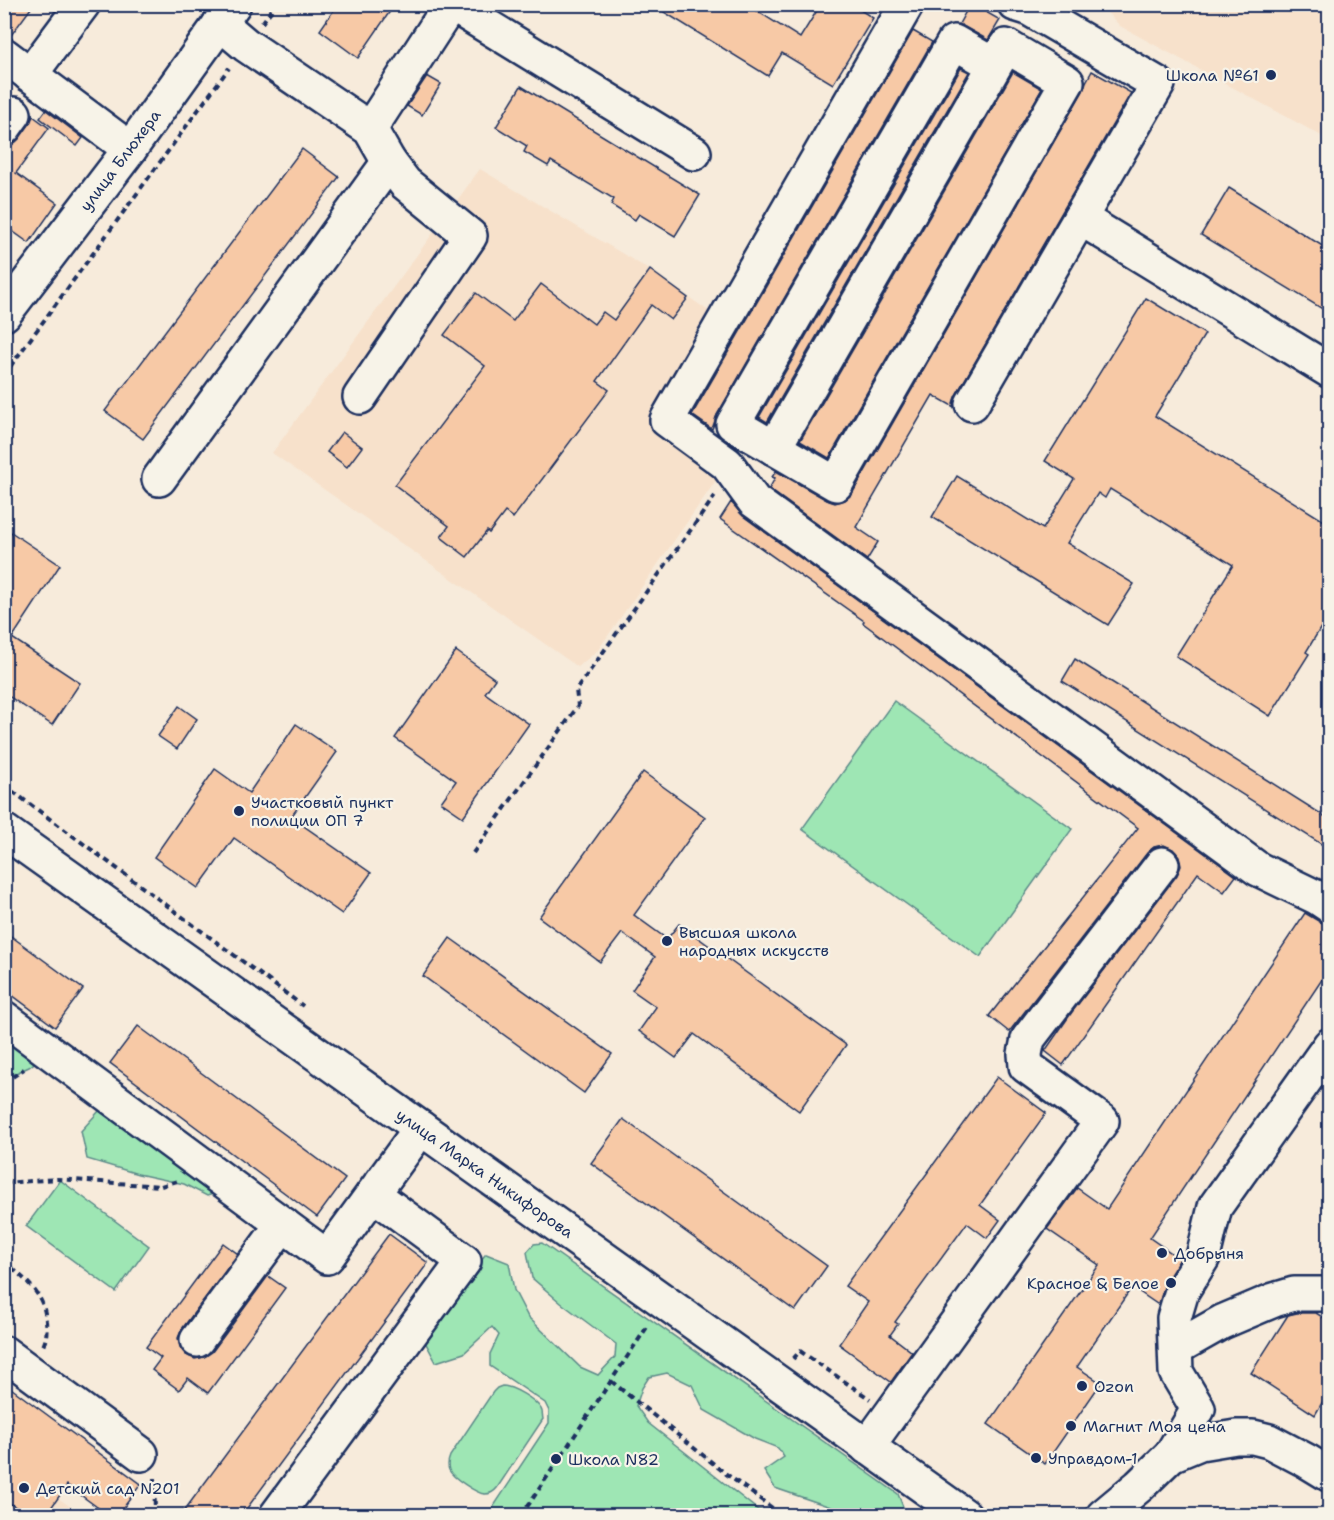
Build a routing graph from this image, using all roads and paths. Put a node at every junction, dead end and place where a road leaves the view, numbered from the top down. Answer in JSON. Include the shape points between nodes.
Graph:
{"nodes":[{"id":1,"x":83,"y":4,"type":"edge"},
{"id":2,"x":276,"y":4,"type":"edge"},
{"id":3,"x":451,"y":4,"type":"edge"},
{"id":4,"x":907,"y":4,"type":"edge"},
{"id":5,"x":1024,"y":6,"type":"edge"},
{"id":6,"x":227,"y":14,"type":"edge"},
{"id":7,"x":246,"y":45,"type":"junction"},
{"id":8,"x":4,"y":55,"type":"edge"},
{"id":9,"x":1000,"y":56,"type":"junction"},
{"id":10,"x":30,"y":75,"type":"junction"},
{"id":11,"x":370,"y":129,"type":"junction"},
{"id":12,"x":130,"y":149,"type":"junction"},
{"id":13,"x":694,"y":153,"type":"dead end"},
{"id":14,"x":389,"y":162,"type":"junction"},
{"id":15,"x":1080,"y":218,"type":"junction"},
{"id":16,"x":4,"y":314,"type":"edge"},
{"id":17,"x":1329,"y":371,"type":"edge"},
{"id":18,"x":4,"y":375,"type":"edge"},
{"id":19,"x":360,"y":397,"type":"dead end"},
{"id":20,"x":972,"y":404,"type":"dead end"},
{"id":21,"x":774,"y":448,"type":"junction"},
{"id":22,"x":733,"y":471,"type":"junction"},
{"id":23,"x":159,"y":479,"type":"dead end"},
{"id":24,"x":4,"y":831,"type":"edge"},
{"id":25,"x":473,"y":853,"type":"dead end"},
{"id":26,"x":1162,"y":864,"type":"dead end"},
{"id":27,"x":1329,"y":906,"type":"edge"},
{"id":28,"x":4,"y":1018,"type":"edge"},
{"id":29,"x":1329,"y":1045,"type":"edge"},
{"id":30,"x":421,"y":1128,"type":"junction"},
{"id":31,"x":208,"y":1168,"type":"junction"},
{"id":32,"x":4,"y":1183,"type":"edge"},
{"id":33,"x":373,"y":1194,"type":"junction"},
{"id":34,"x":283,"y":1224,"type":"junction"},
{"id":35,"x":4,"y":1261,"type":"edge"},
{"id":36,"x":1329,"y":1294,"type":"edge"},
{"id":37,"x":665,"y":1301,"type":"junction"},
{"id":38,"x":197,"y":1340,"type":"dead end"},
{"id":39,"x":1176,"y":1348,"type":"junction"},
{"id":40,"x":17,"y":1362,"type":"edge"},
{"id":41,"x":611,"y":1381,"type":"junction"},
{"id":42,"x":867,"y":1447,"type":"junction"},
{"id":43,"x":141,"y":1454,"type":"joint"},
{"id":44,"x":1171,"y":1455,"type":"junction"},
{"id":45,"x":1329,"y":1475,"type":"edge"},
{"id":46,"x":157,"y":1515,"type":"edge"},
{"id":47,"x":276,"y":1515,"type":"edge"},
{"id":48,"x":521,"y":1515,"type":"edge"},
{"id":49,"x":783,"y":1515,"type":"edge"},
{"id":50,"x":965,"y":1515,"type":"edge"},
{"id":51,"x":1104,"y":1515,"type":"edge"}],
"edges":[{"from":1,"to":10,"type":"street"},
{"from":2,"to":7,"type":"path"},
{"from":3,"to":11,"type":"street"},
{"from":3,"to":13,"type":"street"},
{"from":4,"to":22,"type":"street","via":[[667,420]]},
{"from":5,"to":9,"type":"street"},
{"from":5,"to":15,"type":"street","via":[[1158,84]]},
{"from":6,"to":7,"type":"street"},
{"from":6,"to":12,"type":"street","name":"улица Блюхера"},
{"from":7,"to":11,"type":"street"},
{"from":7,"to":18,"type":"path"},
{"from":8,"to":10,"type":"street"},
{"from":9,"to":21,"type":"street"},
{"from":9,"to":21,"type":"street","via":[[954,42],[733,424]]},
{"from":9,"to":21,"type":"street","via":[[1068,82],[836,484]]},
{"from":10,"to":12,"type":"street"},
{"from":11,"to":14,"type":"street"},
{"from":12,"to":16,"type":"street","name":"улица Блюхера"},
{"from":14,"to":19,"type":"street","via":[[405,183],[470,236]]},
{"from":14,"to":23,"type":"street"},
{"from":15,"to":17,"type":"street"},
{"from":15,"to":20,"type":"street"},
{"from":22,"to":25,"type":"path","via":[[576,690],[578,706]]},
{"from":22,"to":27,"type":"street","via":[[754,501],[1238,855]]},
{"from":24,"to":30,"type":"street","name":"улица Марка Никифорова"},
{"from":26,"to":42,"type":"street","via":[[1028,1040],[1026,1066],[1102,1121]]},
{"from":28,"to":31,"type":"street"},
{"from":29,"to":39,"type":"street","via":[[1215,1207],[1203,1257],[1182,1291],[1174,1318]]},
{"from":30,"to":33,"type":"street"},
{"from":30,"to":37,"type":"street","name":"улица Марка Никифорова"},
{"from":31,"to":32,"type":"path","via":[[161,1186],[57,1179]]},
{"from":31,"to":34,"type":"street"},
{"from":33,"to":34,"type":"street","via":[[327,1257]]},
{"from":33,"to":47,"type":"street","via":[[464,1261]]},
{"from":34,"to":38,"type":"street"},
{"from":35,"to":40,"type":"path","via":[[39,1295],[45,1308],[45,1343]]},
{"from":36,"to":39,"type":"street","via":[[1294,1294],[1274,1300],[1222,1322]]},
{"from":37,"to":41,"type":"path"},
{"from":37,"to":42,"type":"street","name":"улица Марка Никифорова"},
{"from":39,"to":44,"type":"street","via":[[1176,1372],[1198,1409]]},
{"from":40,"to":43,"type":"street"},
{"from":41,"to":48,"type":"path"},
{"from":41,"to":49,"type":"path"},
{"from":42,"to":50,"type":"street","name":"улица Марка Никифорова"},
{"from":43,"to":46,"type":"path","via":[[150,1463],[155,1480]]},
{"from":44,"to":45,"type":"street","via":[[1200,1443],[1252,1437],[1269,1441]]},
{"from":44,"to":51,"type":"street"}]}
